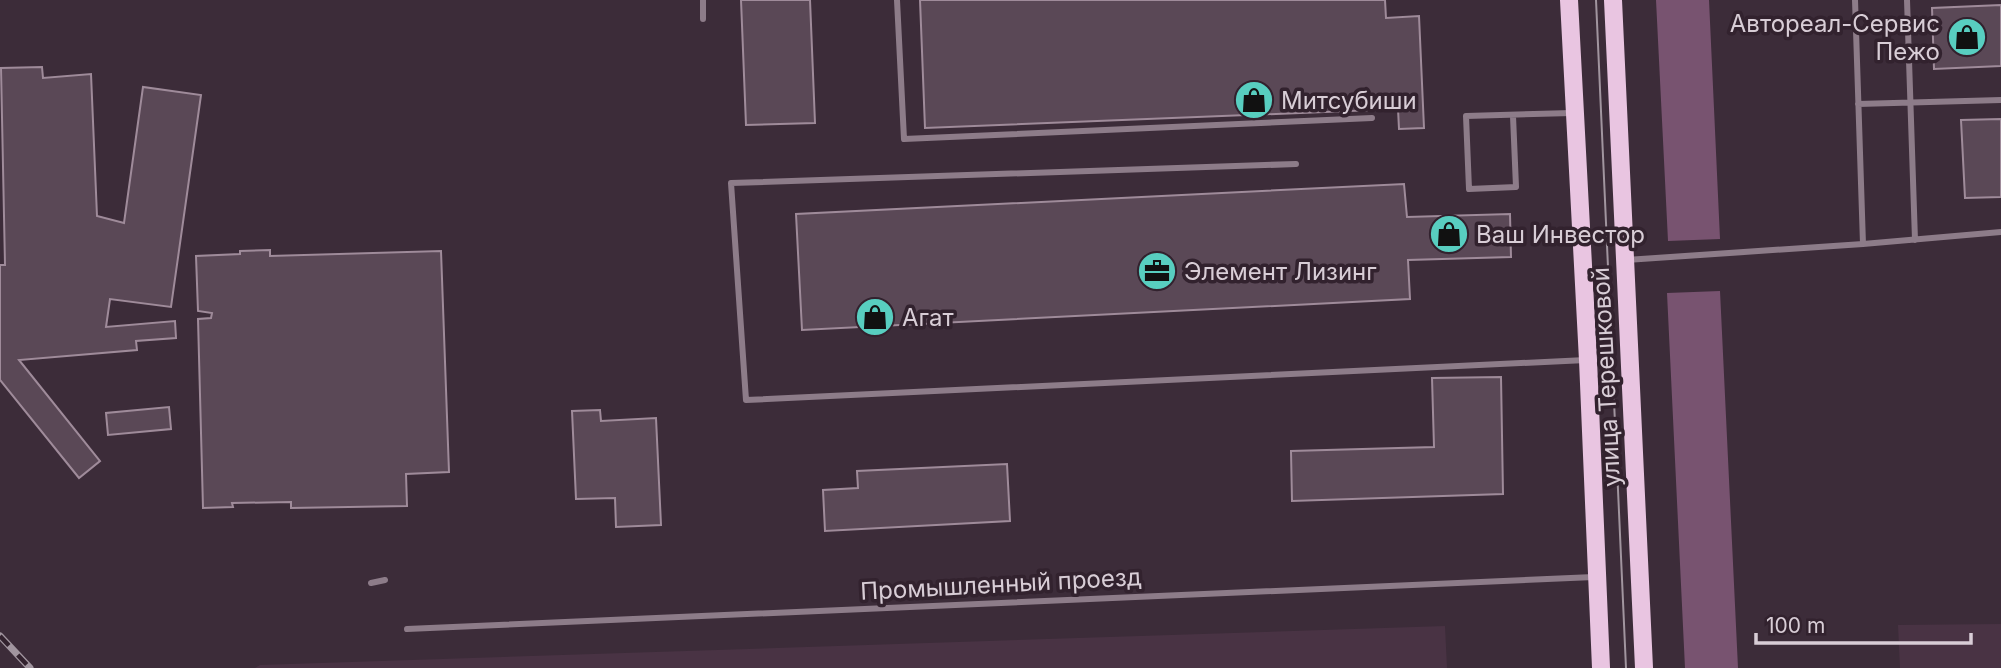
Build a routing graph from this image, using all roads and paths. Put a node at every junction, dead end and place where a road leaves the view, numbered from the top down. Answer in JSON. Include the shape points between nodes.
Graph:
{"nodes":[{"id":1,"x":702,"y":0,"type":"edge"},
{"id":2,"x":897,"y":0,"type":"edge"},
{"id":3,"x":1569,"y":0,"type":"edge"},
{"id":4,"x":1613,"y":0,"type":"edge"},
{"id":5,"x":1855,"y":0,"type":"edge"},
{"id":6,"x":1907,"y":0,"type":"edge"},
{"id":7,"x":704,"y":19,"type":"dead end"},
{"id":8,"x":2001,"y":100,"type":"edge"},
{"id":9,"x":1910,"y":103,"type":"junction"},
{"id":10,"x":1858,"y":104,"type":"junction"},
{"id":11,"x":1574,"y":113,"type":"junction"},
{"id":12,"x":1513,"y":116,"type":"junction"},
{"id":13,"x":1372,"y":118,"type":"dead end"},
{"id":14,"x":1296,"y":164,"type":"dead end"},
{"id":15,"x":2001,"y":232,"type":"edge"},
{"id":16,"x":1915,"y":240,"type":"junction"},
{"id":17,"x":1863,"y":244,"type":"junction"},
{"id":18,"x":1624,"y":260,"type":"junction"},
{"id":19,"x":1588,"y":360,"type":"junction"},
{"id":20,"x":1597,"y":577,"type":"junction"},
{"id":21,"x":385,"y":580,"type":"dead end"},
{"id":22,"x":371,"y":583,"type":"dead end"},
{"id":23,"x":407,"y":629,"type":"dead end"},
{"id":24,"x":1601,"y":668,"type":"edge"},
{"id":25,"x":1644,"y":668,"type":"edge"}],
"edges":[{"from":1,"to":7,"type":"lane"},
{"from":2,"to":13,"type":"lane","via":[[904,139]]},
{"from":3,"to":11,"type":"main road","name":"улица Терешковой"},
{"from":4,"to":18,"type":"main road","name":"улица Терешковой"},
{"from":5,"to":10,"type":"lane"},
{"from":6,"to":9,"type":"lane"},
{"from":8,"to":9,"type":"lane"},
{"from":9,"to":10,"type":"lane"},
{"from":9,"to":16,"type":"lane"},
{"from":10,"to":17,"type":"lane"},
{"from":11,"to":12,"type":"lane"},
{"from":11,"to":19,"type":"main road","name":"улица Терешковой"},
{"from":12,"to":12,"type":"lane","via":[[1466,116],[1469,189],[1516,187]]},
{"from":14,"to":19,"type":"lane","via":[[732,183],[746,400]]},
{"from":15,"to":16,"type":"lane"},
{"from":16,"to":17,"type":"lane"},
{"from":17,"to":18,"type":"lane"},
{"from":18,"to":25,"type":"main road","name":"улица Терешковой"},
{"from":19,"to":20,"type":"main road","name":"улица Терешковой"},
{"from":20,"to":23,"type":"lane","name":"Промышленный проезд"},
{"from":20,"to":24,"type":"main road","name":"улица Терешковой"},
{"from":21,"to":22,"type":"lane"}]}
